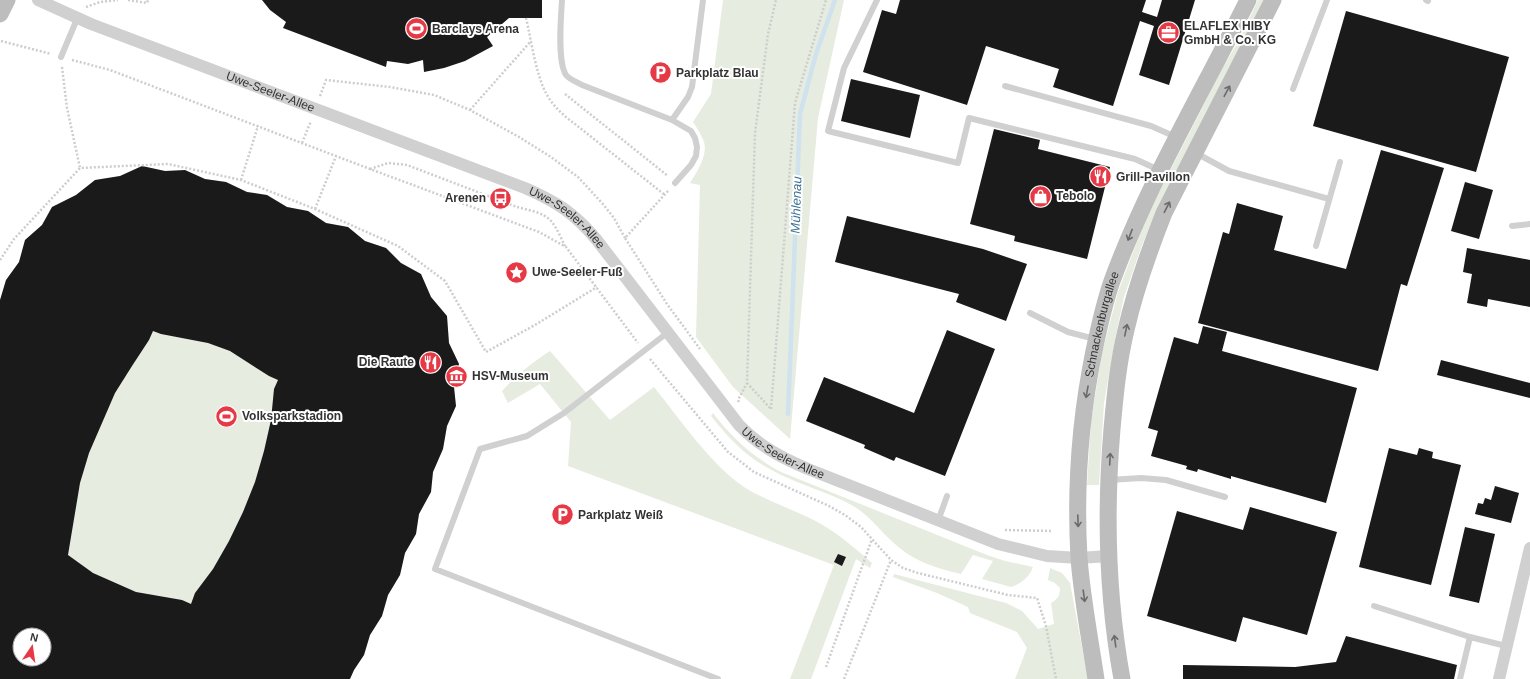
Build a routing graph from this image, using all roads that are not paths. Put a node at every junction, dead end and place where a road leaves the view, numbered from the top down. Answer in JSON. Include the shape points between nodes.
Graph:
{"nodes":[{"id":1,"x":7,"y":0,"type":"edge"},
{"id":2,"x":38,"y":0,"type":"edge"},
{"id":3,"x":562,"y":0,"type":"edge"},
{"id":4,"x":703,"y":0,"type":"edge"},
{"id":5,"x":877,"y":0,"type":"edge"},
{"id":6,"x":1248,"y":0,"type":"edge"},
{"id":7,"x":1273,"y":0,"type":"edge"},
{"id":8,"x":1327,"y":0,"type":"edge"},
{"id":9,"x":79,"y":13,"type":"junction"},
{"id":10,"x":0,"y":14,"type":"edge"},
{"id":11,"x":61,"y":57,"type":"road end"},
{"id":12,"x":1005,"y":86,"type":"dead end"},
{"id":13,"x":1294,"y":89,"type":"dead end"},
{"id":14,"x":672,"y":120,"type":"junction"},
{"id":15,"x":1177,"y":138,"type":"junction"},
{"id":16,"x":1195,"y":152,"type":"junction"},
{"id":17,"x":1340,"y":162,"type":"dead end"},
{"id":18,"x":1160,"y":170,"type":"junction"},
{"id":19,"x":675,"y":183,"type":"road end"},
{"id":20,"x":1329,"y":199,"type":"junction"},
{"id":21,"x":1530,"y":224,"type":"edge"},
{"id":22,"x":1512,"y":226,"type":"dead end"},
{"id":23,"x":1316,"y":246,"type":"dead end"},
{"id":24,"x":1030,"y":313,"type":"dead end"},
{"id":25,"x":667,"y":333,"type":"junction"},
{"id":26,"x":1096,"y":340,"type":"junction"},
{"id":27,"x":1108,"y":480,"type":"junction"},
{"id":28,"x":946,"y":496,"type":"dead end"},
{"id":29,"x":1225,"y":497,"type":"dead end"},
{"id":30,"x":938,"y":521,"type":"junction"},
{"id":31,"x":1530,"y":548,"type":"edge"},
{"id":32,"x":1109,"y":556,"type":"junction"},
{"id":33,"x":1079,"y":558,"type":"junction"},
{"id":34,"x":1374,"y":606,"type":"dead end"},
{"id":35,"x":1470,"y":637,"type":"junction"},
{"id":36,"x":1506,"y":646,"type":"junction"},
{"id":37,"x":718,"y":679,"type":"edge"},
{"id":38,"x":1096,"y":679,"type":"edge"},
{"id":39,"x":1122,"y":679,"type":"edge"},
{"id":40,"x":1460,"y":679,"type":"edge"},
{"id":41,"x":1499,"y":679,"type":"edge"}],
"edges":[{"from":1,"to":10,"type":"main road"},
{"from":2,"to":9,"type":"street","name":"Uwe-Seeler-Allee"},
{"from":3,"to":14,"type":"lane","via":[[561,49],[562,65],[566,75],[582,85]]},
{"from":4,"to":14,"type":"lane","via":[[692,87]]},
{"from":5,"to":18,"type":"lane","via":[[844,68],[828,131],[958,163],[969,118],[1135,159]]},
{"from":6,"to":15,"type":"main road","name":"Schnackenburgallee"},
{"from":16,"to":7,"type":"main road","name":"Schnackenburgallee","one_way":true},
{"from":8,"to":13,"type":"lane"},
{"from":9,"to":11,"type":"lane"},
{"from":9,"to":25,"type":"street","name":"Uwe-Seeler-Allee","via":[[564,207],[585,226]]},
{"from":12,"to":15,"type":"lane","via":[[1151,126]]},
{"from":14,"to":19,"type":"lane","via":[[691,131],[697,147],[691,165]]},
{"from":15,"to":18,"type":"main road","name":"Schnackenburgallee"},
{"from":16,"to":20,"type":"lane","via":[[1230,171]]},
{"from":27,"to":16,"type":"main road","name":"Schnackenburgallee","one_way":true,"via":[[1114,400],[1130,316],[1152,242]]},
{"from":17,"to":20,"type":"lane"},
{"from":18,"to":26,"type":"main road","name":"Schnackenburgallee","one_way":true,"via":[[1135,222],[1112,283]]},
{"from":20,"to":23,"type":"lane"},
{"from":21,"to":22,"type":"lane"},
{"from":24,"to":26,"type":"lane","via":[[1068,332]]},
{"from":25,"to":30,"type":"street","name":"Uwe-Seeler-Allee","via":[[739,425],[761,446],[794,464]]},
{"from":25,"to":37,"type":"lane","via":[[564,413],[527,436],[480,449],[435,569]]},
{"from":26,"to":33,"type":"main road","name":"Schnackenburgallee","one_way":true,"via":[[1082,420],[1078,492]]},
{"from":27,"to":29,"type":"lane","via":[[1166,480]]},
{"from":27,"to":32,"type":"main road","name":"Schnackenburgallee"},
{"from":28,"to":30,"type":"lane"},
{"from":30,"to":33,"type":"street","name":"Uwe-Seeler-Allee","via":[[1008,547],[1047,556]]},
{"from":31,"to":36,"type":"street"},
{"from":32,"to":33,"type":"street","name":"Uwe-Seeler-Allee"},
{"from":39,"to":32,"type":"main road","name":"Schnackenburgallee","one_way":true,"via":[[1115,639]]},
{"from":33,"to":38,"type":"main road","name":"Schnackenburgallee","one_way":true},
{"from":34,"to":35,"type":"lane"},
{"from":35,"to":36,"type":"lane"},
{"from":35,"to":40,"type":"lane"},
{"from":36,"to":41,"type":"street"}]}
